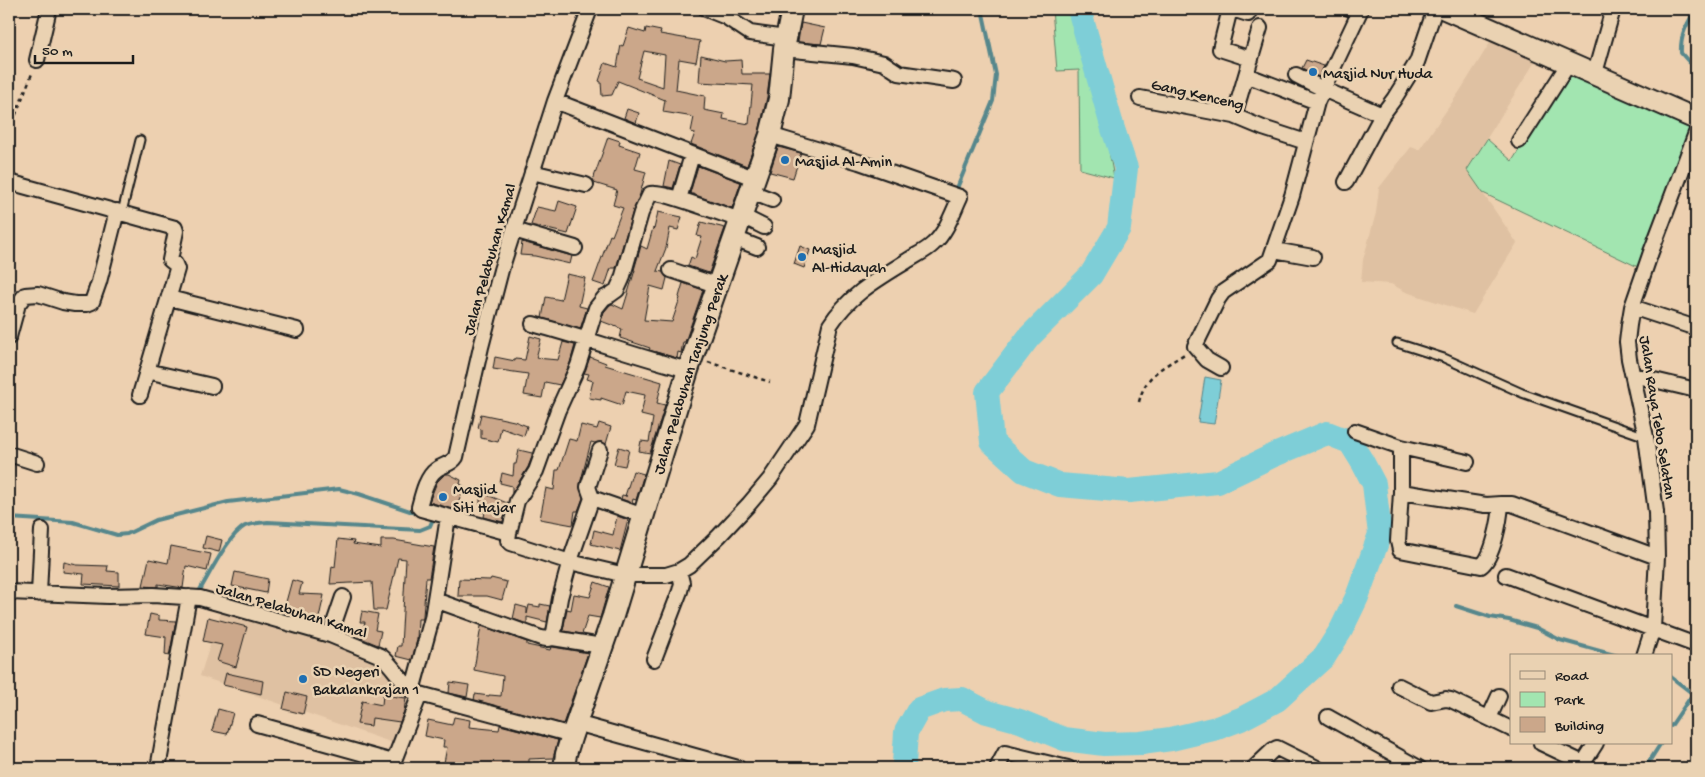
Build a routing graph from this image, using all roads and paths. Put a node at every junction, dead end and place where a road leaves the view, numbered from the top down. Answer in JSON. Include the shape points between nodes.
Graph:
{"nodes":[{"id":1,"x":49,"y":9,"type":"edge"},
{"id":2,"x":590,"y":9,"type":"edge"},
{"id":3,"x":706,"y":9,"type":"edge"},
{"id":4,"x":792,"y":9,"type":"edge"},
{"id":5,"x":1231,"y":9,"type":"edge"},
{"id":6,"x":1250,"y":9,"type":"edge"},
{"id":7,"x":1342,"y":9,"type":"edge"},
{"id":8,"x":1435,"y":9,"type":"edge"},
{"id":9,"x":1445,"y":9,"type":"edge"},
{"id":10,"x":1613,"y":9,"type":"edge"},
{"id":11,"x":1359,"y":12,"type":"edge"},
{"id":12,"x":1260,"y":28,"type":"dead end"},
{"id":13,"x":785,"y":44,"type":"junction"},
{"id":14,"x":1251,"y":59,"type":"junction"},
{"id":15,"x":37,"y":60,"type":"joint"},
{"id":16,"x":1569,"y":63,"type":"junction"},
{"id":17,"x":1595,"y":73,"type":"junction"},
{"id":18,"x":1246,"y":75,"type":"junction"},
{"id":19,"x":1296,"y":75,"type":"dead end"},
{"id":20,"x":954,"y":81,"type":"dead end"},
{"id":21,"x":1320,"y":96,"type":"junction"},
{"id":22,"x":1140,"y":98,"type":"dead end"},
{"id":23,"x":555,"y":101,"type":"junction"},
{"id":24,"x":1382,"y":115,"type":"junction"},
{"id":25,"x":1234,"y":116,"type":"junction"},
{"id":26,"x":1696,"y":118,"type":"edge"},
{"id":27,"x":9,"y":130,"type":"edge"},
{"id":28,"x":1696,"y":133,"type":"edge"},
{"id":29,"x":770,"y":136,"type":"junction"},
{"id":30,"x":140,"y":140,"type":"dead end"},
{"id":31,"x":1519,"y":141,"type":"dead end"},
{"id":32,"x":1306,"y":142,"type":"junction"},
{"id":33,"x":692,"y":155,"type":"junction"},
{"id":34,"x":532,"y":172,"type":"junction"},
{"id":35,"x":9,"y":182,"type":"edge"},
{"id":36,"x":1346,"y":182,"type":"dead end"},
{"id":37,"x":586,"y":185,"type":"dead end"},
{"id":38,"x":753,"y":186,"type":"junction"},
{"id":39,"x":679,"y":199,"type":"junction"},
{"id":40,"x":772,"y":200,"type":"dead end"},
{"id":41,"x":119,"y":212,"type":"junction"},
{"id":42,"x":739,"y":225,"type":"junction"},
{"id":43,"x":764,"y":227,"type":"dead end"},
{"id":44,"x":514,"y":230,"type":"junction"},
{"id":45,"x":757,"y":247,"type":"dead end"},
{"id":46,"x":575,"y":248,"type":"dead end"},
{"id":47,"x":1274,"y":250,"type":"junction"},
{"id":48,"x":1313,"y":257,"type":"dead end"},
{"id":49,"x":671,"y":270,"type":"dead end"},
{"id":50,"x":716,"y":285,"type":"junction"},
{"id":51,"x":168,"y":298,"type":"junction"},
{"id":52,"x":1632,"y":307,"type":"junction"},
{"id":53,"x":533,"y":324,"type":"dead end"},
{"id":54,"x":1696,"y":328,"type":"edge"},
{"id":55,"x":297,"y":330,"type":"dead end"},
{"id":56,"x":9,"y":337,"type":"edge"},
{"id":57,"x":587,"y":338,"type":"junction"},
{"id":58,"x":1397,"y":343,"type":"dead end"},
{"id":59,"x":1196,"y":346,"type":"junction"},
{"id":60,"x":690,"y":364,"type":"junction"},
{"id":61,"x":1221,"y":368,"type":"dead end"},
{"id":62,"x":147,"y":371,"type":"junction"},
{"id":63,"x":1633,"y":374,"type":"junction"},
{"id":64,"x":770,"y":382,"type":"dead end"},
{"id":65,"x":212,"y":386,"type":"dead end"},
{"id":66,"x":1696,"y":390,"type":"edge"},
{"id":67,"x":140,"y":395,"type":"dead end"},
{"id":68,"x":1139,"y":402,"type":"dead end"},
{"id":69,"x":1355,"y":431,"type":"dead end"},
{"id":70,"x":1646,"y":437,"type":"junction"},
{"id":71,"x":1401,"y":447,"type":"junction"},
{"id":72,"x":600,"y":450,"type":"dead end"},
{"id":73,"x":9,"y":454,"type":"edge"},
{"id":74,"x":37,"y":462,"type":"dead end"},
{"id":75,"x":1467,"y":462,"type":"dead end"},
{"id":76,"x":1401,"y":492,"type":"junction"},
{"id":77,"x":592,"y":498,"type":"junction"},
{"id":78,"x":1501,"y":504,"type":"junction"},
{"id":79,"x":644,"y":516,"type":"junction"},
{"id":80,"x":447,"y":521,"type":"junction"},
{"id":81,"x":42,"y":530,"type":"dead end"},
{"id":82,"x":508,"y":536,"type":"junction"},
{"id":83,"x":1657,"y":557,"type":"junction"},
{"id":84,"x":571,"y":559,"type":"junction"},
{"id":85,"x":627,"y":570,"type":"junction"},
{"id":86,"x":679,"y":571,"type":"junction"},
{"id":87,"x":1506,"y":575,"type":"dead end"},
{"id":88,"x":9,"y":592,"type":"edge"},
{"id":89,"x":39,"y":594,"type":"junction"},
{"id":90,"x":190,"y":597,"type":"junction"},
{"id":91,"x":343,"y":597,"type":"dead end"},
{"id":92,"x":435,"y":600,"type":"junction"},
{"id":93,"x":1653,"y":628,"type":"junction"},
{"id":94,"x":330,"y":635,"type":"junction"},
{"id":95,"x":553,"y":638,"type":"junction"},
{"id":96,"x":1696,"y":645,"type":"edge"},
{"id":97,"x":602,"y":646,"type":"junction"},
{"id":98,"x":1645,"y":654,"type":"edge"},
{"id":99,"x":654,"y":659,"type":"dead end"},
{"id":100,"x":1399,"y":686,"type":"dead end"},
{"id":101,"x":416,"y":693,"type":"junction"},
{"id":102,"x":1499,"y":696,"type":"dead end"},
{"id":103,"x":1328,"y":717,"type":"dead end"},
{"id":104,"x":1489,"y":718,"type":"junction"},
{"id":105,"x":257,"y":724,"type":"dead end"},
{"id":106,"x":1510,"y":728,"type":"edge"},
{"id":107,"x":574,"y":729,"type":"junction"},
{"id":108,"x":1543,"y":744,"type":"edge"},
{"id":109,"x":1595,"y":744,"type":"edge"},
{"id":110,"x":392,"y":765,"type":"edge"},
{"id":111,"x":1581,"y":766,"type":"edge"},
{"id":112,"x":158,"y":768,"type":"edge"},
{"id":113,"x":564,"y":768,"type":"edge"},
{"id":114,"x":738,"y":768,"type":"edge"},
{"id":115,"x":997,"y":768,"type":"edge"},
{"id":116,"x":1068,"y":768,"type":"edge"},
{"id":117,"x":1254,"y":768,"type":"edge"},
{"id":118,"x":1316,"y":768,"type":"edge"},
{"id":119,"x":1419,"y":768,"type":"edge"}],
"edges":[{"from":1,"to":15,"type":"street"},
{"from":2,"to":23,"type":"street","name":"Jalan Pelabuhan Kamal"},
{"from":3,"to":13,"type":"street","via":[[726,17],[750,33]]},
{"from":4,"to":13,"type":"street","name":"Jalan Pelabuhan Tanjung Perak"},
{"from":5,"to":6,"type":"street","via":[[1248,14]]},
{"from":5,"to":14,"type":"street","via":[[1220,49]]},
{"from":7,"to":11,"type":"lane"},
{"from":8,"to":24,"type":"street","via":[[1417,62]]},
{"from":9,"to":16,"type":"street"},
{"from":10,"to":17,"type":"street"},
{"from":11,"to":21,"type":"street"},
{"from":12,"to":14,"type":"street"},
{"from":13,"to":20,"type":"street","via":[[884,64],[899,74]]},
{"from":13,"to":29,"type":"street","name":"Jalan Pelabuhan Tanjung Perak","via":[[779,99]]},
{"from":14,"to":18,"type":"street"},
{"from":15,"to":27,"type":"path"},
{"from":16,"to":17,"type":"street"},
{"from":16,"to":31,"type":"street"},
{"from":17,"to":26,"type":"street"},
{"from":18,"to":21,"type":"street"},
{"from":18,"to":25,"type":"street"},
{"from":19,"to":21,"type":"street"},
{"from":21,"to":24,"type":"street"},
{"from":21,"to":32,"type":"street"},
{"from":22,"to":25,"type":"street","name":"Gang Kenceng"},
{"from":23,"to":33,"type":"street"},
{"from":23,"to":34,"type":"street","name":"Jalan Pelabuhan Kamal"},
{"from":24,"to":36,"type":"street"},
{"from":25,"to":32,"type":"street","name":"Gang Kenceng"},
{"from":28,"to":52,"type":"street","name":"Jalan Raya Tebo Selatan"},
{"from":29,"to":38,"type":"street","name":"Jalan Pelabuhan Tanjung Perak"},
{"from":29,"to":86,"type":"street","via":[[954,195],[947,225],[934,244],[868,285],[835,318],[830,325],[807,424],[749,504],[689,565]]},
{"from":30,"to":41,"type":"lane"},
{"from":32,"to":47,"type":"street"},
{"from":33,"to":38,"type":"street"},
{"from":33,"to":39,"type":"street"},
{"from":34,"to":37,"type":"street"},
{"from":34,"to":44,"type":"street","name":"Jalan Pelabuhan Kamal"},
{"from":35,"to":41,"type":"street"},
{"from":38,"to":40,"type":"street"},
{"from":38,"to":42,"type":"street","name":"Jalan Pelabuhan Tanjung Perak"},
{"from":39,"to":42,"type":"street"},
{"from":39,"to":57,"type":"street","via":[[655,192],[648,196],[622,279],[617,290],[600,301]]},
{"from":41,"to":51,"type":"street","via":[[175,228],[170,260],[177,269]]},
{"from":41,"to":56,"type":"street","via":[[92,302],[75,304],[38,294],[26,295],[18,304]]},
{"from":42,"to":43,"type":"street"},
{"from":42,"to":45,"type":"street"},
{"from":42,"to":50,"type":"street","name":"Jalan Pelabuhan Tanjung Perak"},
{"from":44,"to":46,"type":"street"},
{"from":44,"to":80,"type":"street","name":"Jalan Pelabuhan Kamal","via":[[481,347],[456,457],[431,475],[419,507]]},
{"from":47,"to":48,"type":"street"},
{"from":47,"to":59,"type":"street","via":[[1270,260],[1223,292]]},
{"from":49,"to":50,"type":"street"},
{"from":50,"to":60,"type":"street","name":"Jalan Pelabuhan Tanjung Perak"},
{"from":51,"to":55,"type":"street"},
{"from":51,"to":62,"type":"street"},
{"from":52,"to":54,"type":"street"},
{"from":52,"to":63,"type":"street","name":"Jalan Raya Tebo Selatan","via":[[1627,342]]},
{"from":53,"to":57,"type":"street"},
{"from":57,"to":60,"type":"street","via":[[641,357]]},
{"from":57,"to":82,"type":"street","via":[[536,471],[517,501]]},
{"from":58,"to":70,"type":"lane","via":[[1444,358],[1522,393]]},
{"from":59,"to":61,"type":"street","via":[[1207,360]]},
{"from":59,"to":68,"type":"path","via":[[1151,376],[1142,389]]},
{"from":60,"to":64,"type":"path"},
{"from":60,"to":79,"type":"street","name":"Jalan Pelabuhan Tanjung Perak"},
{"from":62,"to":65,"type":"street"},
{"from":62,"to":67,"type":"street"},
{"from":63,"to":66,"type":"street"},
{"from":63,"to":70,"type":"street","name":"Jalan Raya Tebo Selatan"},
{"from":69,"to":71,"type":"street"},
{"from":70,"to":83,"type":"street","name":"Jalan Raya Tebo Selatan","via":[[1656,512]]},
{"from":71,"to":75,"type":"street"},
{"from":71,"to":76,"type":"street"},
{"from":72,"to":77,"type":"street","via":[[588,487]]},
{"from":73,"to":74,"type":"street"},
{"from":76,"to":78,"type":"street","via":[[1486,505]]},
{"from":76,"to":78,"type":"street","via":[[1400,550],[1481,566],[1486,563],[1498,531]]},
{"from":77,"to":79,"type":"street"},
{"from":77,"to":84,"type":"street"},
{"from":78,"to":83,"type":"street","via":[[1528,509]]},
{"from":79,"to":85,"type":"street","name":"Jalan Pelabuhan Tanjung Perak"},
{"from":80,"to":82,"type":"street"},
{"from":80,"to":92,"type":"street"},
{"from":81,"to":89,"type":"street"},
{"from":82,"to":84,"type":"street","via":[[511,543]]},
{"from":83,"to":93,"type":"street","name":"Jalan Raya Tebo Selatan"},
{"from":84,"to":85,"type":"street"},
{"from":84,"to":95,"type":"street"},
{"from":85,"to":86,"type":"street","via":[[666,576]]},
{"from":85,"to":97,"type":"street","name":"Jalan Pelabuhan Tanjung Perak"},
{"from":86,"to":99,"type":"street","via":[[680,591]]},
{"from":87,"to":93,"type":"street"},
{"from":88,"to":89,"type":"street","name":"Jalan Pelabuhan Kamal"},
{"from":89,"to":90,"type":"street","name":"Jalan Pelabuhan Kamal"},
{"from":90,"to":94,"type":"street","name":"Jalan Pelabuhan Kamal"},
{"from":90,"to":112,"type":"street"},
{"from":91,"to":94,"type":"street"},
{"from":92,"to":95,"type":"street","via":[[541,638]]},
{"from":92,"to":101,"type":"street"},
{"from":93,"to":96,"type":"street"},
{"from":93,"to":98,"type":"street","name":"Jalan Raya Tebo Selatan"},
{"from":94,"to":101,"type":"street","name":"Jalan Pelabuhan Kamal","via":[[381,656]]},
{"from":95,"to":97,"type":"street"},
{"from":97,"to":107,"type":"street","name":"Jalan Pelabuhan Tanjung Perak"},
{"from":100,"to":104,"type":"street","via":[[1431,702],[1451,700]]},
{"from":101,"to":107,"type":"street"},
{"from":101,"to":110,"type":"street"},
{"from":102,"to":104,"type":"street"},
{"from":103,"to":119,"type":"street"},
{"from":104,"to":106,"type":"street"},
{"from":105,"to":110,"type":"street"},
{"from":107,"to":113,"type":"street","name":"Jalan Pelabuhan Tanjung Perak"},
{"from":107,"to":114,"type":"street"},
{"from":108,"to":111,"type":"street"},
{"from":109,"to":111,"type":"street"},
{"from":115,"to":116,"type":"street","via":[[1005,753]]},
{"from":117,"to":118,"type":"street","via":[[1278,748]]}]}
